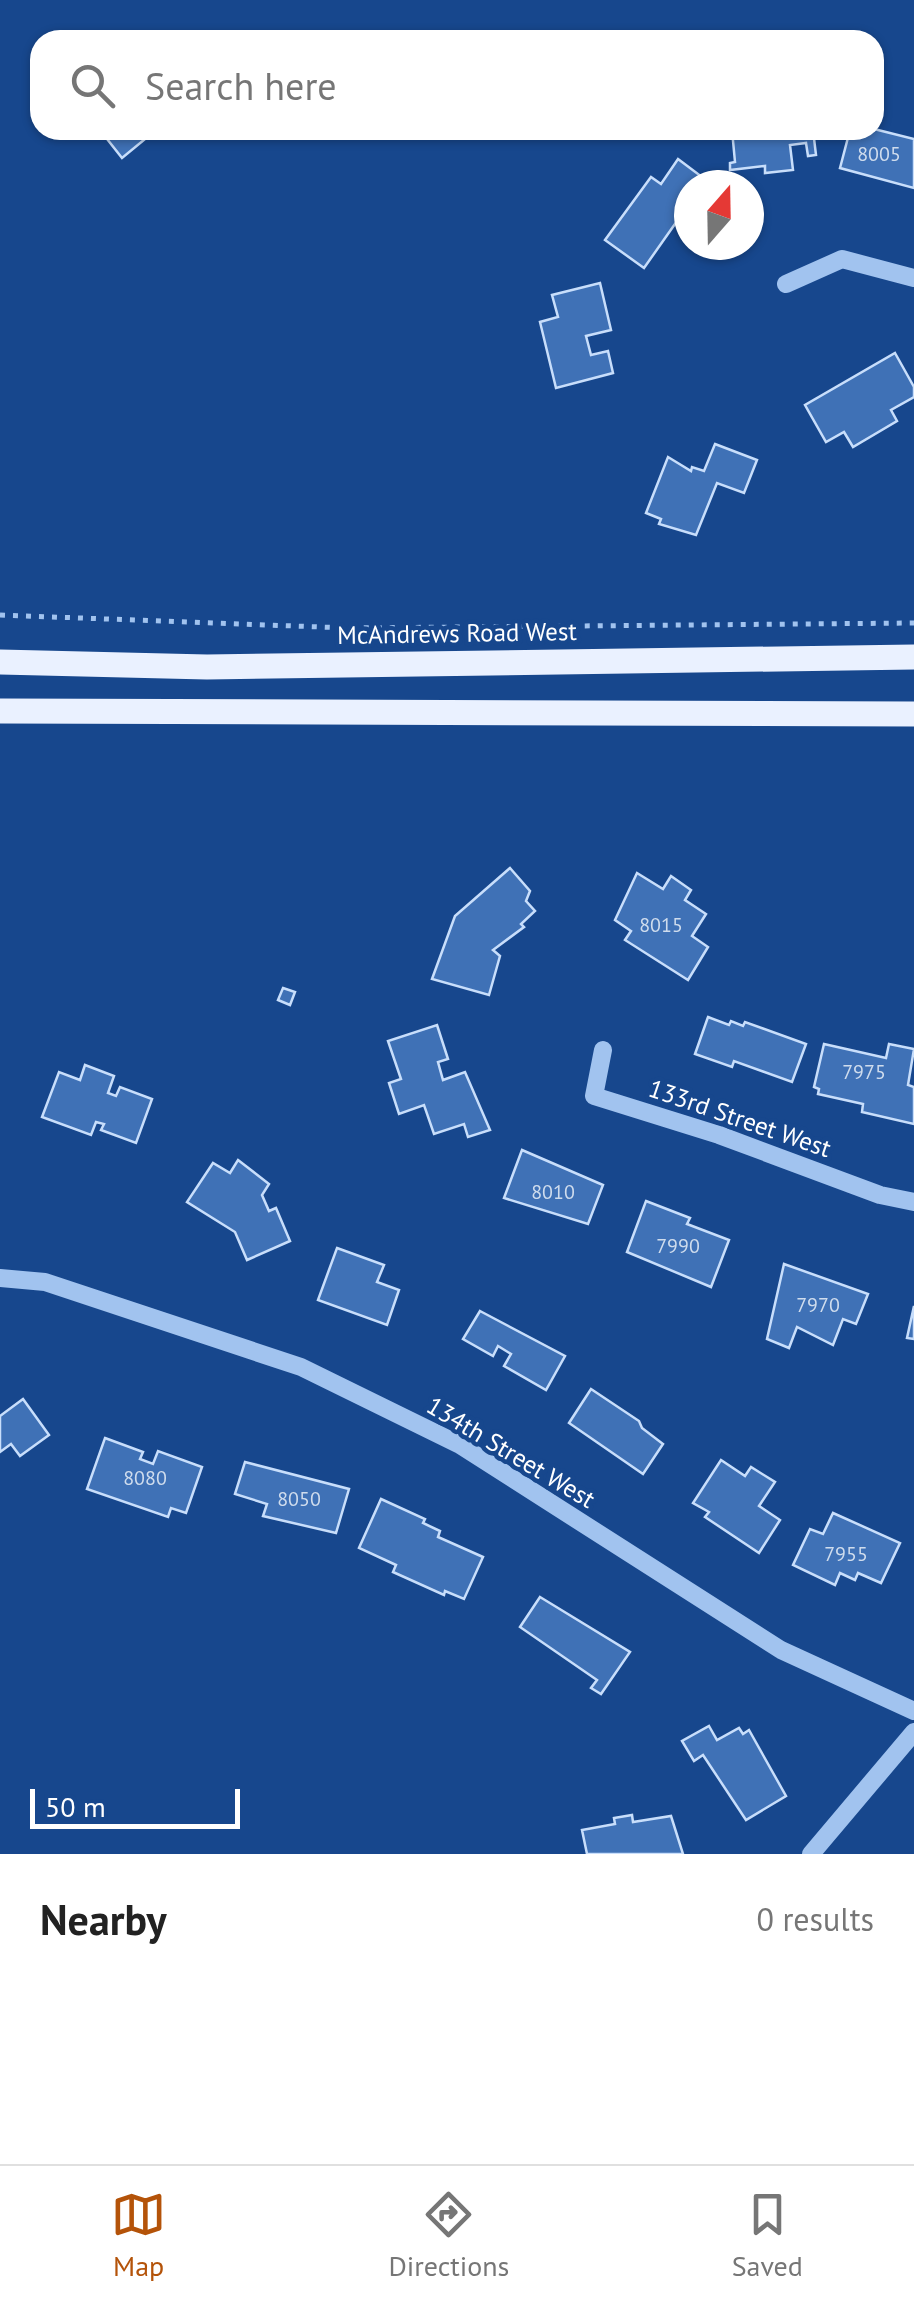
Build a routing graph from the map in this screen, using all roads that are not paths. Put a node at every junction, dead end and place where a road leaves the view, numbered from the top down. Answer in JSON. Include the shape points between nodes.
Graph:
{"nodes":[{"id":1,"x":914,"y":278,"type":"edge"},
{"id":2,"x":786,"y":284,"type":"dead end"},
{"id":3,"x":914,"y":657,"type":"edge"},
{"id":4,"x":0,"y":662,"type":"edge"},
{"id":5,"x":0,"y":711,"type":"edge"},
{"id":6,"x":914,"y":714,"type":"edge"},
{"id":7,"x":603,"y":1050,"type":"dead end"},
{"id":8,"x":914,"y":1202,"type":"edge"},
{"id":9,"x":0,"y":1278,"type":"edge"},
{"id":10,"x":914,"y":1710,"type":"edge"},
{"id":11,"x":914,"y":1732,"type":"edge"},
{"id":12,"x":811,"y":1854,"type":"edge"}],
"edges":[{"from":1,"to":2,"type":"street","via":[[842,259]]},
{"from":3,"to":4,"type":"main road","name":"McAndrews Road West","via":[[208,667]]},
{"from":5,"to":6,"type":"main road"},
{"from":7,"to":8,"type":"street","name":"133rd Street West","via":[[594,1096]]},
{"from":9,"to":10,"type":"street","name":"134th Street West","via":[[45,1282],[301,1368],[460,1445],[782,1650]]},
{"from":11,"to":12,"type":"street"}]}
